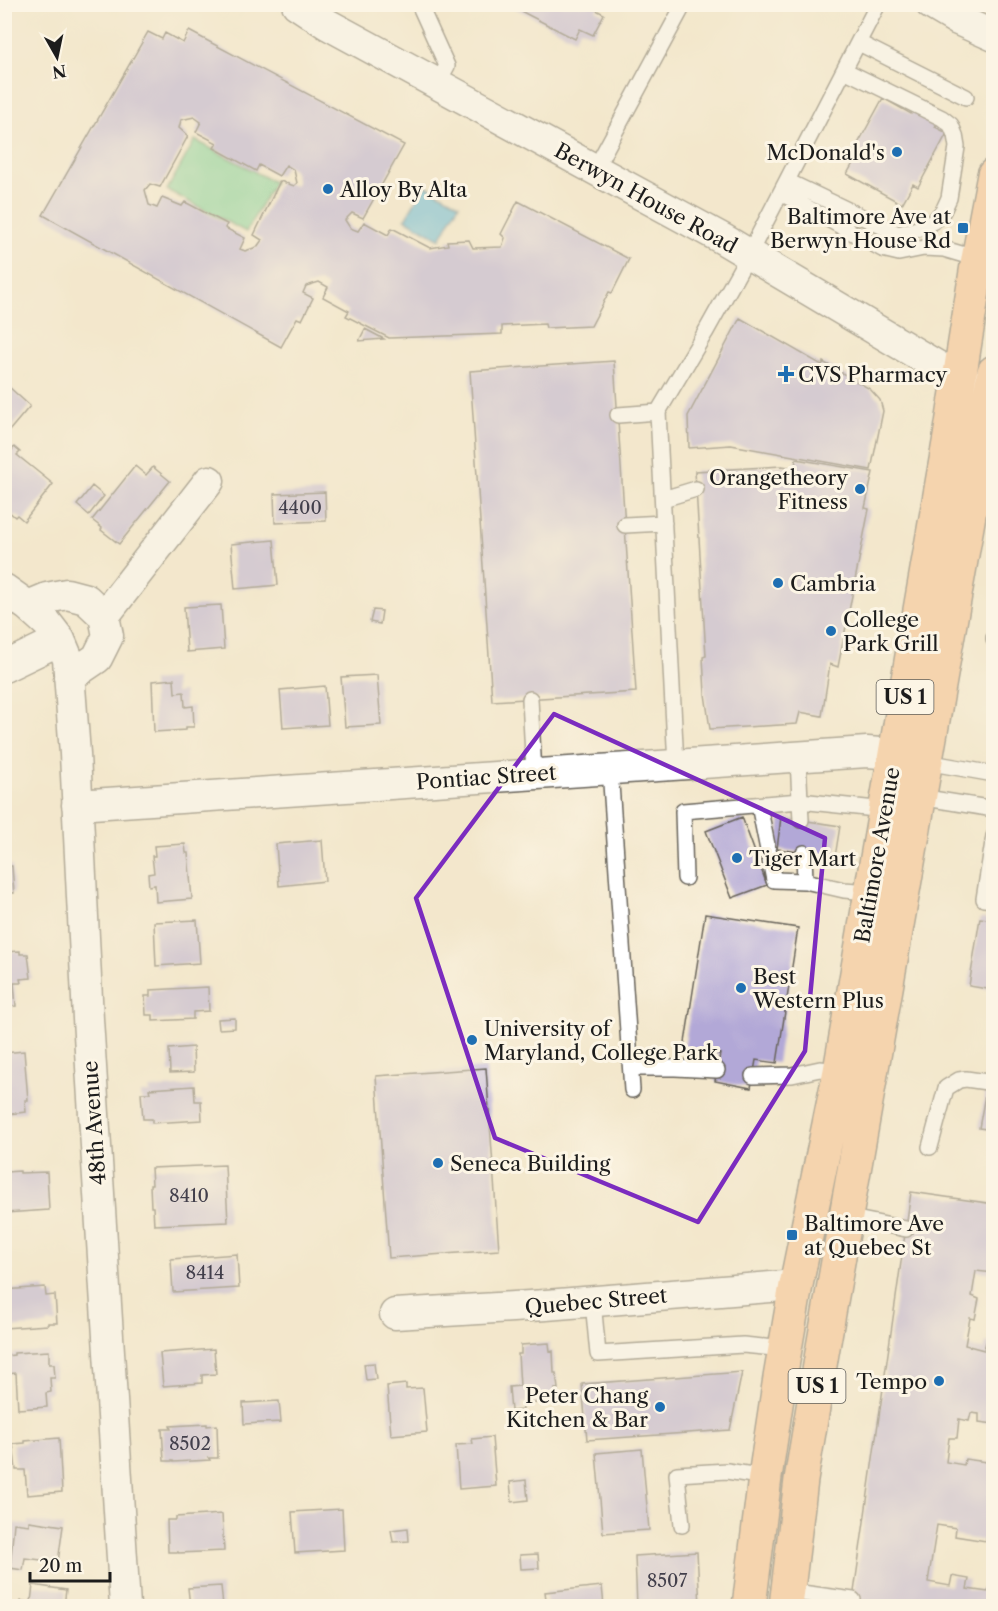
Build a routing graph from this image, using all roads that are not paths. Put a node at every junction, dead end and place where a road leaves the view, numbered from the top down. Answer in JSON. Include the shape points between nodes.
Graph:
{"nodes":[{"id":1,"x":297,"y":4,"type":"edge"},
{"id":2,"x":419,"y":4,"type":"edge"},
{"id":3,"x":684,"y":4,"type":"edge"},
{"id":4,"x":878,"y":4,"type":"edge"},
{"id":5,"x":931,"y":4,"type":"edge"},
{"id":6,"x":993,"y":36,"type":"edge"},
{"id":7,"x":859,"y":43,"type":"junction"},
{"id":8,"x":844,"y":70,"type":"junction"},
{"id":9,"x":437,"y":84,"type":"junction"},
{"id":10,"x":966,"y":97,"type":"dead end"},
{"id":11,"x":595,"y":169,"type":"junction"},
{"id":12,"x":993,"y":175,"type":"edge"},
{"id":13,"x":784,"y":187,"type":"junction"},
{"id":14,"x":749,"y":254,"type":"junction"},
{"id":15,"x":978,"y":259,"type":"junction"},
{"id":16,"x":959,"y":379,"type":"junction"},
{"id":17,"x":992,"y":386,"type":"edge"},
{"id":18,"x":658,"y":412,"type":"junction"},
{"id":19,"x":618,"y":415,"type":"dead end"},
{"id":20,"x":209,"y":481,"type":"dead end"},
{"id":21,"x":696,"y":489,"type":"dead end"},
{"id":22,"x":663,"y":499,"type":"junction"},
{"id":23,"x":664,"y":523,"type":"junction"},
{"id":24,"x":625,"y":525,"type":"dead end"},
{"id":25,"x":4,"y":589,"type":"edge"},
{"id":26,"x":28,"y":606,"type":"junction"},
{"id":27,"x":104,"y":616,"type":"junction"},
{"id":28,"x":60,"y":640,"type":"junction"},
{"id":29,"x":4,"y":667,"type":"edge"},
{"id":30,"x":69,"y":677,"type":"junction"},
{"id":31,"x":530,"y":699,"type":"dead end"},
{"id":32,"x":895,"y":754,"type":"junction"},
{"id":33,"x":798,"y":757,"type":"junction"},
{"id":34,"x":926,"y":762,"type":"junction"},
{"id":35,"x":676,"y":765,"type":"junction"},
{"id":36,"x":610,"y":769,"type":"junction"},
{"id":37,"x":534,"y":774,"type":"junction"},
{"id":38,"x":993,"y":774,"type":"edge"},
{"id":39,"x":920,"y":797,"type":"junction"},
{"id":40,"x":800,"y":801,"type":"junction"},
{"id":41,"x":77,"y":804,"type":"junction"},
{"id":42,"x":759,"y":805,"type":"junction"},
{"id":43,"x":993,"y":809,"type":"edge"},
{"id":44,"x":885,"y":810,"type":"junction"},
{"id":45,"x":801,"y":820,"type":"dead end"},
{"id":46,"x":993,"y":836,"type":"edge"},
{"id":47,"x":804,"y":853,"type":"dead end"},
{"id":48,"x":686,"y":878,"type":"dead end"},
{"id":49,"x":806,"y":881,"type":"junction"},
{"id":50,"x":870,"y":892,"type":"junction"},
{"id":51,"x":993,"y":900,"type":"edge"},
{"id":52,"x":631,"y":1068,"type":"junction"},
{"id":53,"x":717,"y":1070,"type":"dead end"},
{"id":54,"x":840,"y":1071,"type":"junction"},
{"id":55,"x":753,"y":1076,"type":"dead end"},
{"id":56,"x":993,"y":1083,"type":"edge"},
{"id":57,"x":632,"y":1090,"type":"dead end"},
{"id":58,"x":930,"y":1146,"type":"dead end"},
{"id":59,"x":846,"y":1217,"type":"junction"},
{"id":60,"x":906,"y":1229,"type":"dead end"},
{"id":61,"x":796,"y":1285,"type":"junction"},
{"id":62,"x":593,"y":1302,"type":"junction"},
{"id":63,"x":395,"y":1314,"type":"dead end"},
{"id":64,"x":785,"y":1349,"type":"junction"},
{"id":65,"x":765,"y":1477,"type":"junction"},
{"id":66,"x":682,"y":1525,"type":"dead end"},
{"id":67,"x":787,"y":1599,"type":"edge"},
{"id":68,"x":853,"y":1600,"type":"dead end"},
{"id":69,"x":125,"y":1606,"type":"edge"},
{"id":70,"x":749,"y":1606,"type":"edge"}],
"edges":[{"from":1,"to":9,"type":"street","name":"Berwyn House Road"},
{"from":2,"to":9,"type":"lane","via":[[447,66]]},
{"from":3,"to":11,"type":"lane"},
{"from":4,"to":7,"type":"lane"},
{"from":5,"to":6,"type":"street"},
{"from":7,"to":8,"type":"lane"},
{"from":7,"to":10,"type":"lane"},
{"from":8,"to":13,"type":"lane"},
{"from":8,"to":13,"type":"lane","via":[[951,125],[956,135],[956,156],[943,211],[921,228],[898,234]]},
{"from":9,"to":11,"type":"street","name":"Berwyn House Road"},
{"from":11,"to":14,"type":"street","name":"Berwyn House Road"},
{"from":12,"to":15,"type":"main road","name":"Baltimore Avenue","number":"US 1"},
{"from":13,"to":14,"type":"lane"},
{"from":13,"to":15,"type":"lane","via":[[882,249],[899,253],[944,249]]},
{"from":14,"to":16,"type":"street","name":"Berwyn House Road"},
{"from":14,"to":18,"type":"lane"},
{"from":15,"to":16,"type":"main road","name":"Baltimore Avenue","number":"US 1"},
{"from":16,"to":17,"type":"street","name":"Berwyn House Road"},
{"from":16,"to":32,"type":"main road","name":"Baltimore Avenue","number":"US 1"},
{"from":17,"to":34,"type":"main road","name":"Baltimore Avenue","number":"US 1"},
{"from":18,"to":19,"type":"lane"},
{"from":18,"to":22,"type":"lane"},
{"from":20,"to":27,"type":"street"},
{"from":21,"to":22,"type":"lane"},
{"from":22,"to":23,"type":"lane"},
{"from":23,"to":24,"type":"lane"},
{"from":23,"to":35,"type":"lane"},
{"from":25,"to":26,"type":"street"},
{"from":26,"to":27,"type":"street","via":[[67,594],[86,599]]},
{"from":26,"to":28,"type":"street"},
{"from":27,"to":30,"type":"street","via":[[108,636],[97,658]]},
{"from":28,"to":29,"type":"street"},
{"from":28,"to":30,"type":"street","name":"48th Avenue","via":[[68,659]]},
{"from":30,"to":41,"type":"street","name":"48th Avenue"},
{"from":31,"to":37,"type":"lane"},
{"from":32,"to":33,"type":"street","name":"Pontiac Street"},
{"from":32,"to":44,"type":"main road","name":"Baltimore Avenue","number":"US 1"},
{"from":33,"to":35,"type":"street","name":"Pontiac Street"},
{"from":33,"to":40,"type":"lane"},
{"from":34,"to":38,"type":"lane"},
{"from":34,"to":39,"type":"main road","name":"Baltimore Avenue","number":"US 1"},
{"from":35,"to":36,"type":"street","name":"Pontiac Street"},
{"from":36,"to":37,"type":"street","name":"Pontiac Street"},
{"from":36,"to":52,"type":"lane"},
{"from":37,"to":41,"type":"street","name":"Pontiac Street"},
{"from":39,"to":43,"type":"lane"},
{"from":39,"to":59,"type":"main road","name":"Baltimore Avenue","number":"US 1"},
{"from":40,"to":42,"type":"lane"},
{"from":40,"to":44,"type":"lane"},
{"from":40,"to":45,"type":"lane"},
{"from":41,"to":69,"type":"street","name":"48th Avenue"},
{"from":42,"to":48,"type":"lane","via":[[683,811]]},
{"from":42,"to":49,"type":"lane","via":[[774,880]]},
{"from":44,"to":50,"type":"main road","name":"Baltimore Avenue","number":"US 1"},
{"from":46,"to":51,"type":"lane","via":[[984,899]]},
{"from":47,"to":49,"type":"lane"},
{"from":49,"to":50,"type":"lane"},
{"from":50,"to":54,"type":"main road","name":"Baltimore Avenue","number":"US 1"},
{"from":52,"to":53,"type":"lane"},
{"from":52,"to":57,"type":"lane"},
{"from":54,"to":55,"type":"lane","via":[[820,1069],[792,1076]]},
{"from":54,"to":61,"type":"main road","name":"Baltimore Avenue","number":"US 1"},
{"from":56,"to":58,"type":"lane","via":[[966,1078],[946,1088]]},
{"from":59,"to":60,"type":"lane"},
{"from":59,"to":67,"type":"main road","name":"Baltimore Avenue","number":"US 1","via":[[801,1480]]},
{"from":61,"to":62,"type":"street","name":"Quebec Street"},
{"from":61,"to":64,"type":"main road","name":"Baltimore Avenue","number":"US 1"},
{"from":62,"to":63,"type":"street","name":"Quebec Street"},
{"from":62,"to":64,"type":"lane","via":[[598,1354],[743,1346]]},
{"from":64,"to":65,"type":"main road","name":"Baltimore Avenue","number":"US 1"},
{"from":65,"to":66,"type":"lane","via":[[727,1471],[677,1474]]},
{"from":65,"to":70,"type":"main road","name":"Baltimore Avenue","number":"US 1"},
{"from":67,"to":68,"type":"lane"}]}
